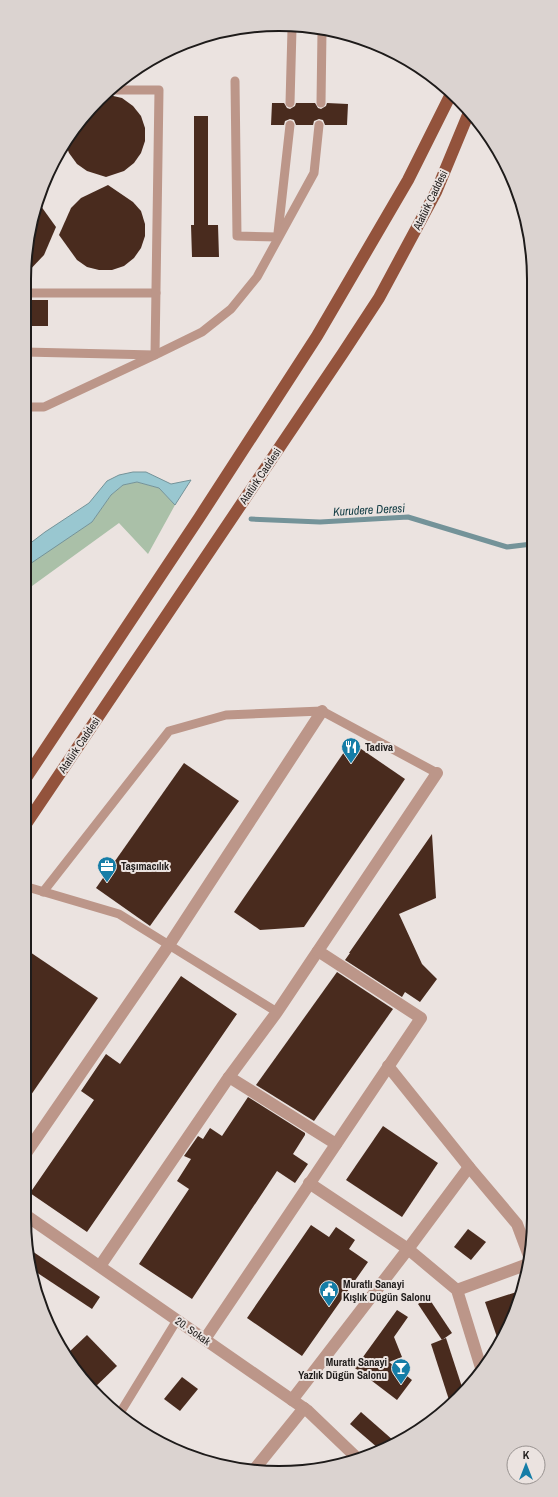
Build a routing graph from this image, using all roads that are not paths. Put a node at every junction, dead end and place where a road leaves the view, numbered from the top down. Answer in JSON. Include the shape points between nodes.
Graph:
{"nodes":[{"id":1,"x":292,"y":32,"type":"edge"},
{"id":2,"x":322,"y":35,"type":"edge"},
{"id":3,"x":235,"y":81,"type":"dead end"},
{"id":4,"x":119,"y":90,"type":"edge"},
{"id":5,"x":449,"y":99,"type":"edge"},
{"id":6,"x":290,"y":103,"type":"dead end"},
{"id":7,"x":321,"y":103,"type":"dead end"},
{"id":8,"x":467,"y":117,"type":"edge"},
{"id":9,"x":290,"y":125,"type":"dead end"},
{"id":10,"x":319,"y":125,"type":"dead end"},
{"id":11,"x":278,"y":237,"type":"junction"},
{"id":12,"x":31,"y":292,"type":"edge"},
{"id":13,"x":156,"y":293,"type":"junction"},
{"id":14,"x":31,"y":352,"type":"edge"},
{"id":15,"x":154,"y":355,"type":"junction"},
{"id":16,"x":31,"y":407,"type":"edge"},
{"id":17,"x":322,"y":711,"type":"junction"},
{"id":18,"x":31,"y":770,"type":"edge"},
{"id":19,"x":436,"y":773,"type":"joint"},
{"id":20,"x":31,"y":817,"type":"edge"},
{"id":21,"x":31,"y":888,"type":"edge"},
{"id":22,"x":43,"y":892,"type":"junction"},
{"id":23,"x":169,"y":945,"type":"junction"},
{"id":24,"x":318,"y":951,"type":"junction"},
{"id":25,"x":277,"y":1012,"type":"junction"},
{"id":26,"x":388,"y":1066,"type":"junction"},
{"id":27,"x":229,"y":1077,"type":"junction"},
{"id":28,"x":336,"y":1144,"type":"junction"},
{"id":29,"x":31,"y":1146,"type":"edge"},
{"id":30,"x":469,"y":1167,"type":"junction"},
{"id":31,"x":309,"y":1183,"type":"junction"},
{"id":32,"x":31,"y":1219,"type":"edge"},
{"id":33,"x":525,"y":1246,"type":"edge"},
{"id":34,"x":408,"y":1249,"type":"junction"},
{"id":35,"x":100,"y":1266,"type":"junction"},
{"id":36,"x":522,"y":1266,"type":"edge"},
{"id":37,"x":457,"y":1290,"type":"junction"},
{"id":38,"x":177,"y":1320,"type":"junction"},
{"id":39,"x":205,"y":1339,"type":"junction"},
{"id":40,"x":480,"y":1364,"type":"edge"},
{"id":41,"x":292,"y":1400,"type":"junction"},
{"id":42,"x":304,"y":1408,"type":"junction"},
{"id":43,"x":122,"y":1410,"type":"edge"},
{"id":44,"x":354,"y":1455,"type":"edge"},
{"id":45,"x":257,"y":1465,"type":"edge"}],
"edges":[{"from":1,"to":6,"type":"lane"},
{"from":2,"to":7,"type":"lane"},
{"from":3,"to":11,"type":"lane","via":[[237,236]]},
{"from":4,"to":13,"type":"lane","via":[[159,90]]},
{"from":5,"to":18,"type":"main road","via":[[408,180],[317,336]]},
{"from":8,"to":20,"type":"main road","name":"Atatürk Caddesi","via":[[436,192],[379,298]]},
{"from":9,"to":11,"type":"lane"},
{"from":10,"to":11,"type":"lane","via":[[314,173]]},
{"from":11,"to":15,"type":"lane","via":[[257,276],[231,309],[202,332]]},
{"from":12,"to":13,"type":"lane"},
{"from":13,"to":15,"type":"lane"},
{"from":14,"to":15,"type":"lane"},
{"from":15,"to":16,"type":"lane","via":[[44,407]]},
{"from":17,"to":19,"type":"lane"},
{"from":17,"to":22,"type":"lane","via":[[226,715],[169,731]]},
{"from":17,"to":23,"type":"street"},
{"from":19,"to":24,"type":"street"},
{"from":21,"to":22,"type":"lane"},
{"from":22,"to":23,"type":"lane","via":[[119,914]]},
{"from":23,"to":25,"type":"lane"},
{"from":23,"to":29,"type":"street"},
{"from":24,"to":25,"type":"street"},
{"from":24,"to":26,"type":"street","via":[[421,1018]]},
{"from":25,"to":27,"type":"street"},
{"from":26,"to":28,"type":"street"},
{"from":26,"to":30,"type":"street"},
{"from":27,"to":28,"type":"street"},
{"from":27,"to":35,"type":"street"},
{"from":28,"to":31,"type":"street"},
{"from":30,"to":33,"type":"street","via":[[517,1224]]},
{"from":30,"to":34,"type":"street"},
{"from":31,"to":34,"type":"street"},
{"from":31,"to":39,"type":"street"},
{"from":32,"to":35,"type":"street","name":"20. Sokak"},
{"from":34,"to":37,"type":"street"},
{"from":34,"to":41,"type":"street"},
{"from":35,"to":38,"type":"street","name":"20. Sokak"},
{"from":36,"to":37,"type":"street"},
{"from":37,"to":40,"type":"street"},
{"from":38,"to":39,"type":"street","name":"20. Sokak"},
{"from":38,"to":43,"type":"lane"},
{"from":39,"to":41,"type":"street","name":"20. Sokak"},
{"from":41,"to":42,"type":"street","name":"20. Sokak"},
{"from":42,"to":44,"type":"street","name":"20. Sokak"},
{"from":42,"to":45,"type":"street"}]}
